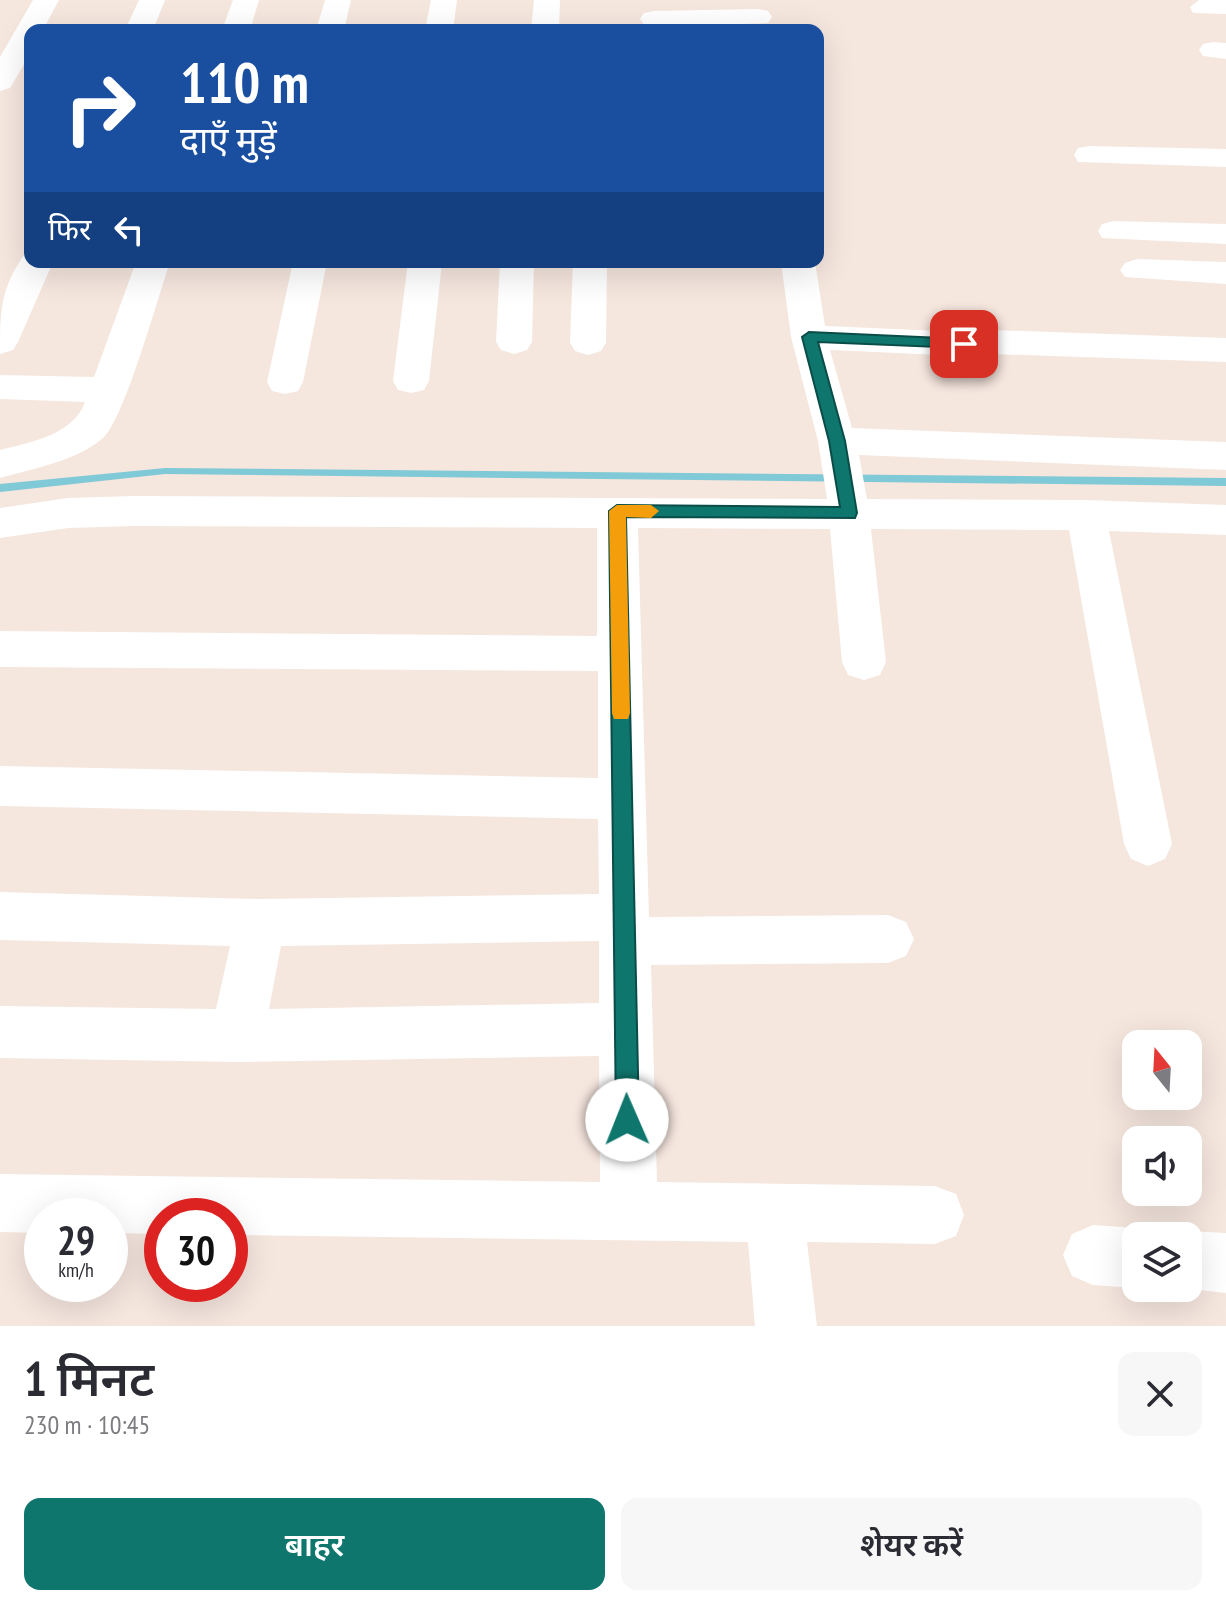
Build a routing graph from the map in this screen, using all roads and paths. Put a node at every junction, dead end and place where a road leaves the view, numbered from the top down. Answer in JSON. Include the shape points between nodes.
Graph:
{"nodes":[{"id":1,"x":46,"y":0,"type":"edge"},
{"id":2,"x":152,"y":0,"type":"edge"},
{"id":3,"x":246,"y":0,"type":"edge"},
{"id":4,"x":338,"y":0,"type":"edge"},
{"id":5,"x":444,"y":0,"type":"edge"},
{"id":6,"x":547,"y":0,"type":"edge"},
{"id":7,"x":655,"y":16,"type":"edge"},
{"id":8,"x":759,"y":16,"type":"edge"},
{"id":9,"x":33,"y":24,"type":"edge"},
{"id":10,"x":142,"y":24,"type":"edge"},
{"id":11,"x":238,"y":24,"type":"edge"},
{"id":12,"x":332,"y":24,"type":"edge"},
{"id":13,"x":440,"y":24,"type":"edge"},
{"id":14,"x":545,"y":24,"type":"edge"},
{"id":15,"x":24,"y":39,"type":"edge"},
{"id":16,"x":0,"y":82,"type":"edge"},
{"id":17,"x":1089,"y":155,"type":"dead end"},
{"id":18,"x":1226,"y":158,"type":"edge"},
{"id":19,"x":1114,"y":231,"type":"dead end"},
{"id":20,"x":1226,"y":234,"type":"edge"},
{"id":21,"x":33,"y":268,"type":"edge"},
{"id":22,"x":151,"y":268,"type":"edge"},
{"id":23,"x":309,"y":268,"type":"edge"},
{"id":24,"x":424,"y":268,"type":"edge"},
{"id":25,"x":517,"y":268,"type":"edge"},
{"id":26,"x":590,"y":268,"type":"edge"},
{"id":27,"x":799,"y":268,"type":"edge"},
{"id":28,"x":1137,"y":270,"type":"dead end"},
{"id":29,"x":1226,"y":273,"type":"edge"},
{"id":30,"x":809,"y":337,"type":"junction"},
{"id":31,"x":0,"y":342,"type":"edge"},
{"id":32,"x":514,"y":342,"type":"dead end"},
{"id":33,"x":588,"y":343,"type":"dead end"},
{"id":34,"x":1226,"y":350,"type":"edge"},
{"id":35,"x":411,"y":381,"type":"dead end"},
{"id":36,"x":285,"y":382,"type":"dead end"},
{"id":37,"x":0,"y":387,"type":"edge"},
{"id":38,"x":110,"y":390,"type":"junction"},
{"id":39,"x":1226,"y":456,"type":"edge"},
{"id":40,"x":0,"y":464,"type":"edge"},
{"id":41,"x":843,"y":478,"type":"junction"},
{"id":42,"x":617,"y":511,"type":"junction"},
{"id":43,"x":1086,"y":515,"type":"junction"},
{"id":44,"x":1226,"y":520,"type":"edge"},
{"id":45,"x":0,"y":523,"type":"edge"},
{"id":46,"x":0,"y":649,"type":"edge"},
{"id":47,"x":620,"y":654,"type":"junction"},
{"id":48,"x":864,"y":662,"type":"dead end"},
{"id":49,"x":0,"y":786,"type":"edge"},
{"id":50,"x":623,"y":799,"type":"junction"},
{"id":51,"x":1148,"y":844,"type":"dead end"},
{"id":52,"x":0,"y":916,"type":"edge"},
{"id":53,"x":260,"y":923,"type":"junction"},
{"id":54,"x":624,"y":929,"type":"junction"},
{"id":55,"x":888,"y":939,"type":"dead end"},
{"id":56,"x":626,"y":1029,"type":"junction"},
{"id":57,"x":0,"y":1032,"type":"edge"},
{"id":58,"x":237,"y":1036,"type":"junction"},
{"id":59,"x":0,"y":1203,"type":"edge"},
{"id":60,"x":629,"y":1211,"type":"junction"},
{"id":61,"x":774,"y":1213,"type":"junction"},
{"id":62,"x":935,"y":1215,"type":"dead end"},
{"id":63,"x":1202,"y":1262,"type":"edge"},
{"id":64,"x":1226,"y":1263,"type":"edge"},
{"id":65,"x":786,"y":1326,"type":"edge"}],
"edges":[{"from":1,"to":9,"type":"street"},
{"from":2,"to":10,"type":"street"},
{"from":3,"to":11,"type":"street"},
{"from":4,"to":12,"type":"street"},
{"from":5,"to":13,"type":"street"},
{"from":6,"to":14,"type":"street"},
{"from":7,"to":8,"type":"street"},
{"from":15,"to":16,"type":"street"},
{"from":17,"to":18,"type":"street"},
{"from":19,"to":20,"type":"street"},
{"from":21,"to":31,"type":"street"},
{"from":22,"to":38,"type":"street"},
{"from":23,"to":36,"type":"street"},
{"from":24,"to":35,"type":"street"},
{"from":25,"to":32,"type":"street"},
{"from":26,"to":33,"type":"street"},
{"from":27,"to":30,"type":"street"},
{"from":28,"to":29,"type":"street"},
{"from":30,"to":34,"type":"street"},
{"from":30,"to":41,"type":"street"},
{"from":37,"to":38,"type":"street"},
{"from":38,"to":40,"type":"street","via":[[86,434]]},
{"from":39,"to":41,"type":"street"},
{"from":41,"to":42,"type":"street"},
{"from":41,"to":43,"type":"street"},
{"from":41,"to":48,"type":"street"},
{"from":42,"to":45,"type":"street","via":[[134,511]]},
{"from":42,"to":47,"type":"street"},
{"from":43,"to":44,"type":"street"},
{"from":43,"to":51,"type":"street"},
{"from":46,"to":47,"type":"street"},
{"from":47,"to":50,"type":"street"},
{"from":49,"to":50,"type":"street"},
{"from":50,"to":54,"type":"street"},
{"from":52,"to":53,"type":"street"},
{"from":53,"to":54,"type":"street"},
{"from":53,"to":58,"type":"street"},
{"from":54,"to":55,"type":"street"},
{"from":54,"to":56,"type":"street"},
{"from":56,"to":58,"type":"street"},
{"from":56,"to":60,"type":"street"},
{"from":57,"to":58,"type":"street"},
{"from":59,"to":60,"type":"street"},
{"from":60,"to":61,"type":"street"},
{"from":61,"to":62,"type":"street"},
{"from":61,"to":65,"type":"street"},
{"from":63,"to":64,"type":"street"}]}
